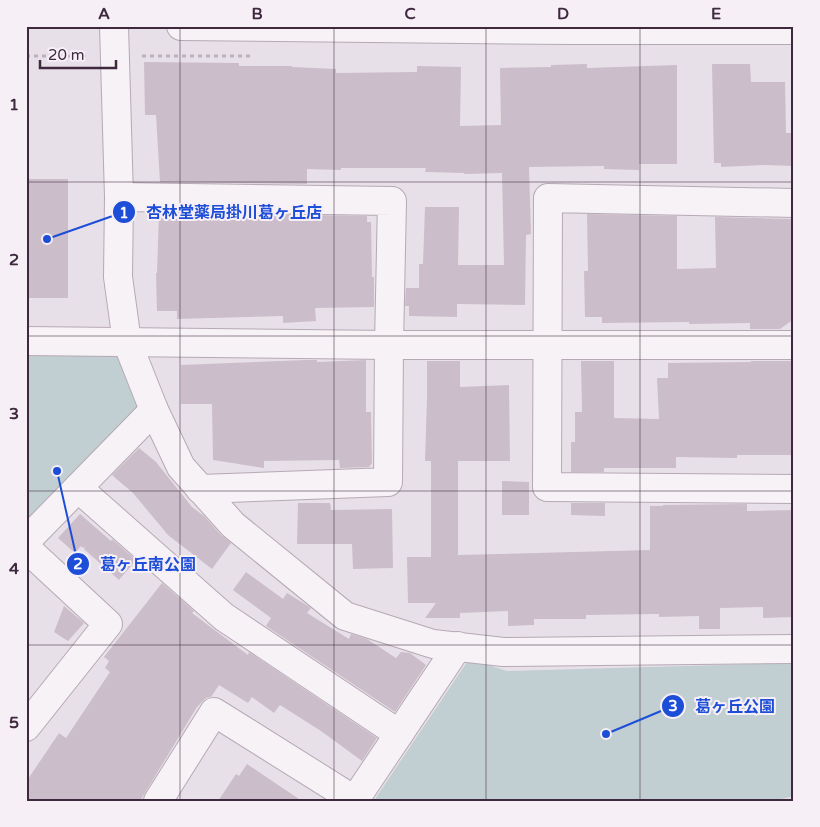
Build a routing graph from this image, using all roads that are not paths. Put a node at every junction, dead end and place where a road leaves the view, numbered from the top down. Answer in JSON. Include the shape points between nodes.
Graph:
{"nodes":[{"id":1,"x":114,"y":26,"type":"edge"},
{"id":2,"x":180,"y":26,"type":"edge"},
{"id":3,"x":567,"y":28,"type":"edge"},
{"id":4,"x":794,"y":30,"type":"edge"},
{"id":5,"x":119,"y":197,"type":"junction"},
{"id":6,"x":794,"y":203,"type":"edge"},
{"id":7,"x":26,"y":341,"type":"edge"},
{"id":8,"x":127,"y":342,"type":"junction"},
{"id":9,"x":389,"y":345,"type":"junction"},
{"id":10,"x":548,"y":345,"type":"junction"},
{"id":11,"x":794,"y":345,"type":"edge"},
{"id":12,"x":154,"y":410,"type":"junction"},
{"id":13,"x":78,"y":488,"type":"junction"},
{"id":14,"x":200,"y":489,"type":"junction"},
{"id":15,"x":794,"y":489,"type":"edge"},
{"id":16,"x":26,"y":541,"type":"edge"},
{"id":17,"x":26,"y":548,"type":"edge"},
{"id":18,"x":458,"y":646,"type":"junction"},
{"id":19,"x":794,"y":649,"type":"edge"},
{"id":20,"x":26,"y":727,"type":"edge"},
{"id":21,"x":399,"y":734,"type":"junction"},
{"id":22,"x":355,"y":800,"type":"edge"},
{"id":23,"x":158,"y":801,"type":"edge"}],
"edges":[{"from":1,"to":5,"type":"street"},
{"from":2,"to":3,"type":"street"},
{"from":3,"to":4,"type":"street"},
{"from":5,"to":8,"type":"street","via":[[118,276]]},
{"from":5,"to":9,"type":"street","via":[[392,201]]},
{"from":6,"to":10,"type":"street","via":[[548,198]]},
{"from":7,"to":8,"type":"street"},
{"from":8,"to":9,"type":"street"},
{"from":8,"to":12,"type":"street"},
{"from":9,"to":10,"type":"street"},
{"from":9,"to":14,"type":"street","via":[[388,482]]},
{"from":10,"to":11,"type":"street"},
{"from":10,"to":15,"type":"street","via":[[547,487]]},
{"from":12,"to":13,"type":"street"},
{"from":12,"to":14,"type":"street","via":[[180,467]]},
{"from":13,"to":16,"type":"street"},
{"from":13,"to":21,"type":"street","via":[[224,617]]},
{"from":14,"to":18,"type":"street","via":[[233,525],[345,616],[433,644]]},
{"from":17,"to":20,"type":"street","via":[[108,624]]},
{"from":18,"to":19,"type":"street","via":[[503,652]]},
{"from":18,"to":21,"type":"street"},
{"from":21,"to":22,"type":"street"},
{"from":22,"to":23,"type":"street","via":[[214,712]]}]}
